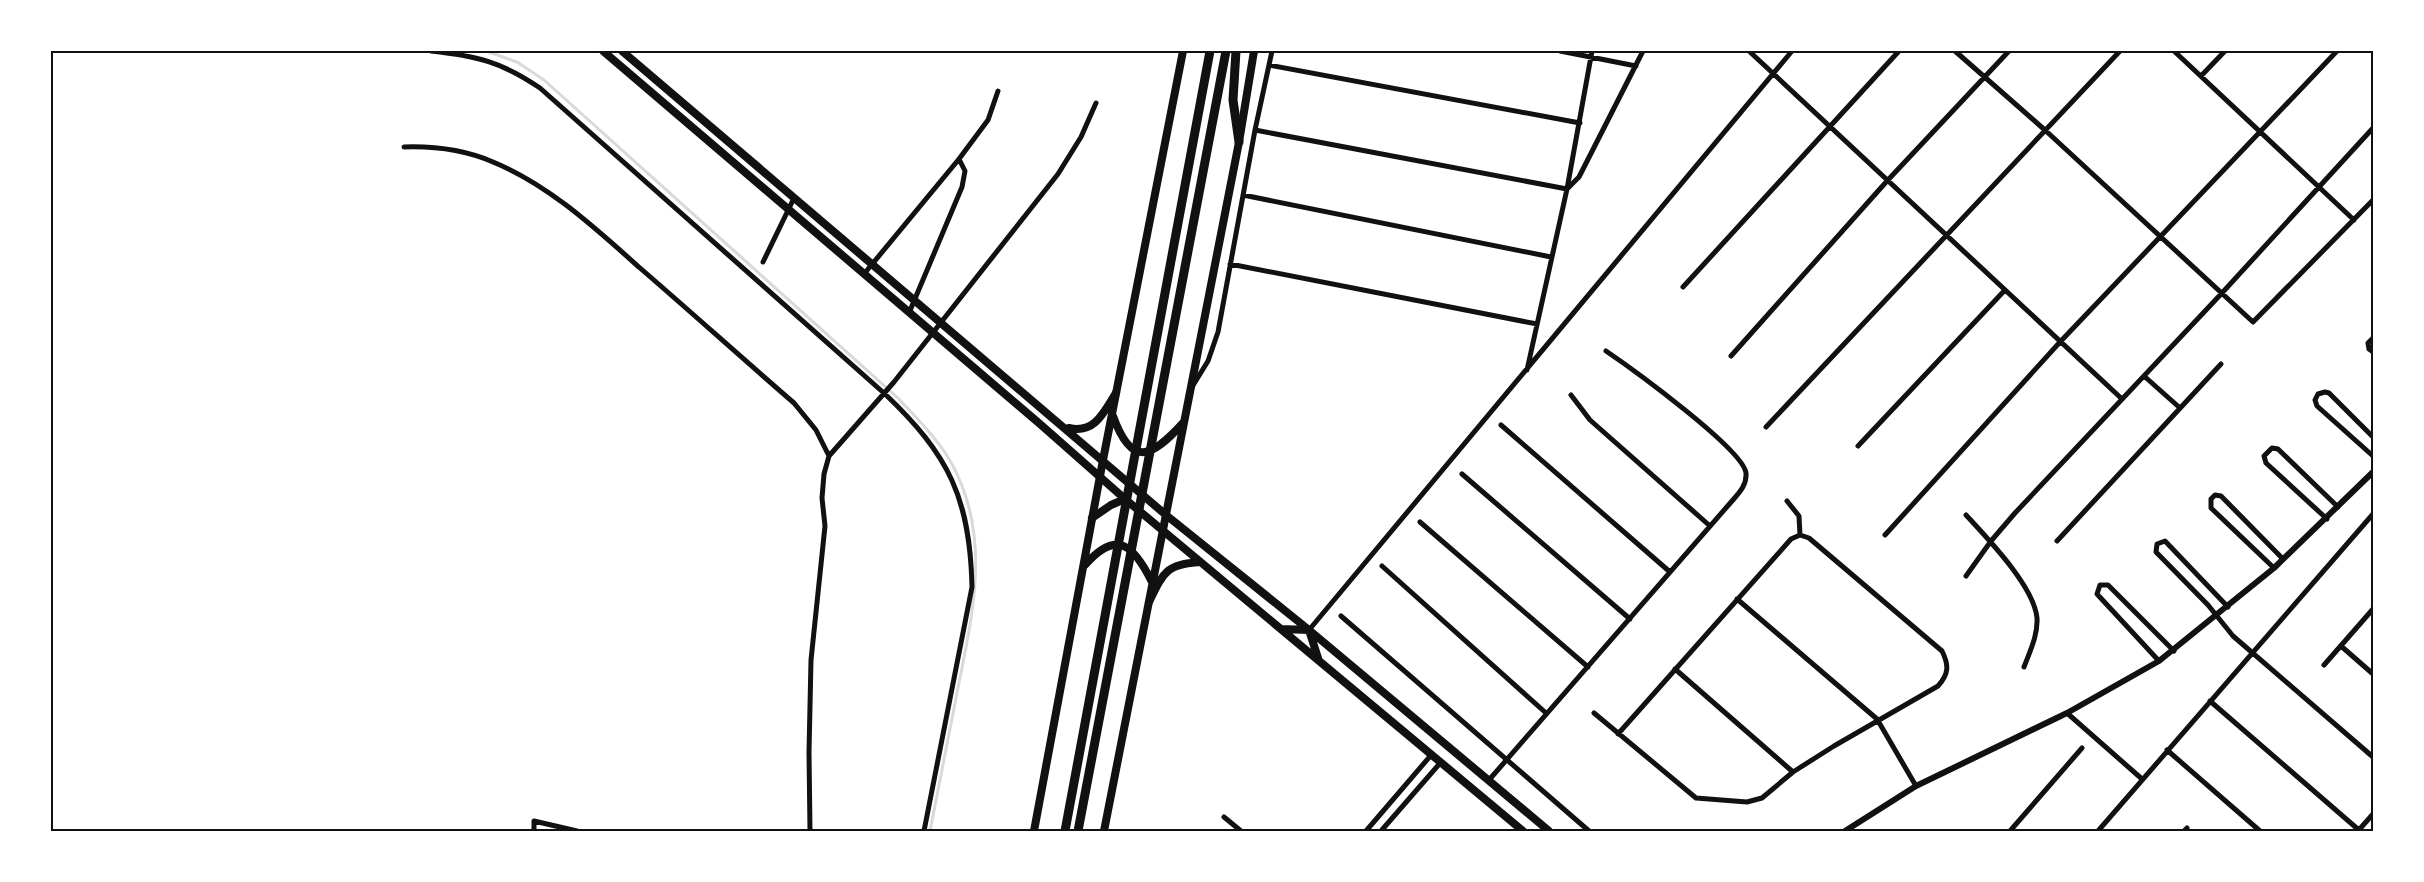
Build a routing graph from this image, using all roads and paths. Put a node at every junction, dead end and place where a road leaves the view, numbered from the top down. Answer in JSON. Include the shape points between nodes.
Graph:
{"nodes":[{"id":1,"x":431,"y":51,"type":"edge"},
{"id":2,"x":603,"y":51,"type":"edge"},
{"id":3,"x":622,"y":51,"type":"edge"},
{"id":4,"x":1184,"y":51,"type":"edge"},
{"id":5,"x":1210,"y":51,"type":"edge"},
{"id":6,"x":1226,"y":51,"type":"edge"},
{"id":7,"x":1236,"y":51,"type":"edge"},
{"id":8,"x":1254,"y":51,"type":"edge"},
{"id":9,"x":1272,"y":51,"type":"edge"},
{"id":10,"x":1560,"y":51,"type":"edge"},
{"id":11,"x":1643,"y":51,"type":"edge"},
{"id":12,"x":1749,"y":51,"type":"edge"},
{"id":13,"x":1792,"y":51,"type":"edge"},
{"id":14,"x":1899,"y":51,"type":"edge"},
{"id":15,"x":1955,"y":51,"type":"edge"},
{"id":16,"x":2009,"y":51,"type":"edge"},
{"id":17,"x":2120,"y":51,"type":"edge"},
{"id":18,"x":2174,"y":51,"type":"edge"},
{"id":19,"x":2225,"y":51,"type":"edge"},
{"id":20,"x":2337,"y":51,"type":"edge"},
{"id":21,"x":1592,"y":54,"type":"edge"},
{"id":22,"x":1269,"y":65,"type":"junction"},
{"id":23,"x":1636,"y":66,"type":"junction"},
{"id":24,"x":1773,"y":75,"type":"junction"},
{"id":25,"x":2201,"y":76,"type":"junction"},
{"id":26,"x":1985,"y":77,"type":"junction"},
{"id":27,"x":998,"y":91,"type":"dead end"},
{"id":28,"x":1096,"y":103,"type":"dead end"},
{"id":29,"x":1580,"y":123,"type":"junction"},
{"id":30,"x":1829,"y":127,"type":"junction"},
{"id":31,"x":2373,"y":128,"type":"edge"},
{"id":32,"x":1255,"y":130,"type":"junction"},
{"id":33,"x":2046,"y":131,"type":"junction"},
{"id":34,"x":2260,"y":132,"type":"junction"},
{"id":35,"x":1239,"y":142,"type":"junction"},
{"id":36,"x":404,"y":147,"type":"dead end"},
{"id":37,"x":959,"y":159,"type":"junction"},
{"id":38,"x":1887,"y":181,"type":"junction"},
{"id":39,"x":2319,"y":187,"type":"junction"},
{"id":40,"x":1567,"y":189,"type":"junction"},
{"id":41,"x":1243,"y":195,"type":"junction"},
{"id":42,"x":794,"y":198,"type":"junction"},
{"id":43,"x":2373,"y":200,"type":"edge"},
{"id":44,"x":789,"y":210,"type":"junction"},
{"id":45,"x":2354,"y":220,"type":"junction"},
{"id":46,"x":1946,"y":236,"type":"junction"},
{"id":47,"x":2160,"y":236,"type":"junction"},
{"id":48,"x":1551,"y":257,"type":"junction"},
{"id":49,"x":763,"y":262,"type":"dead end"},
{"id":50,"x":872,"y":264,"type":"junction"},
{"id":51,"x":1230,"y":264,"type":"junction"},
{"id":52,"x":864,"y":274,"type":"junction"},
{"id":53,"x":1683,"y":287,"type":"dead end"},
{"id":54,"x":2005,"y":291,"type":"junction"},
{"id":55,"x":2222,"y":293,"type":"junction"},
{"id":56,"x":914,"y":300,"type":"junction"},
{"id":57,"x":909,"y":313,"type":"junction"},
{"id":58,"x":940,"y":322,"type":"junction"},
{"id":59,"x":1537,"y":324,"type":"junction"},
{"id":60,"x":932,"y":332,"type":"junction"},
{"id":61,"x":2373,"y":338,"type":"edge"},
{"id":62,"x":2060,"y":342,"type":"junction"},
{"id":63,"x":1606,"y":351,"type":"dead end"},
{"id":64,"x":2373,"y":352,"type":"edge"},
{"id":65,"x":1731,"y":356,"type":"dead end"},
{"id":66,"x":2221,"y":364,"type":"dead end"},
{"id":67,"x":1526,"y":372,"type":"junction"},
{"id":68,"x":2144,"y":376,"type":"junction"},
{"id":69,"x":1190,"y":391,"type":"junction"},
{"id":70,"x":886,"y":393,"type":"junction"},
{"id":71,"x":1116,"y":393,"type":"junction"},
{"id":72,"x":1571,"y":395,"type":"dead end"},
{"id":73,"x":2122,"y":399,"type":"junction"},
{"id":74,"x":2180,"y":408,"type":"junction"},
{"id":75,"x":1112,"y":415,"type":"junction"},
{"id":76,"x":1184,"y":423,"type":"junction"},
{"id":77,"x":1502,"y":425,"type":"dead end"},
{"id":78,"x":1065,"y":427,"type":"junction"},
{"id":79,"x":1766,"y":427,"type":"dead end"},
{"id":80,"x":2373,"y":437,"type":"edge"},
{"id":81,"x":1858,"y":446,"type":"dead end"},
{"id":82,"x":829,"y":456,"type":"junction"},
{"id":83,"x":2373,"y":456,"type":"edge"},
{"id":84,"x":1103,"y":459,"type":"junction"},
{"id":85,"x":2373,"y":472,"type":"edge"},
{"id":86,"x":1462,"y":474,"type":"dead end"},
{"id":87,"x":1100,"y":477,"type":"junction"},
{"id":88,"x":1125,"y":499,"type":"junction"},
{"id":89,"x":1787,"y":501,"type":"dead end"},
{"id":90,"x":2338,"y":507,"type":"junction"},
{"id":91,"x":2373,"y":514,"type":"edge"},
{"id":92,"x":1166,"y":515,"type":"junction"},
{"id":93,"x":1966,"y":515,"type":"dead end"},
{"id":94,"x":1092,"y":518,"type":"junction"},
{"id":95,"x":2326,"y":519,"type":"junction"},
{"id":96,"x":1420,"y":522,"type":"dead end"},
{"id":97,"x":1710,"y":526,"type":"junction"},
{"id":98,"x":1162,"y":531,"type":"junction"},
{"id":99,"x":1800,"y":535,"type":"junction"},
{"id":100,"x":1885,"y":535,"type":"dead end"},
{"id":101,"x":1991,"y":541,"type":"junction"},
{"id":102,"x":2057,"y":542,"type":"dead end"},
{"id":103,"x":2283,"y":559,"type":"junction"},
{"id":104,"x":1200,"y":562,"type":"junction"},
{"id":105,"x":1382,"y":566,"type":"dead end"},
{"id":106,"x":1083,"y":567,"type":"junction"},
{"id":107,"x":2274,"y":568,"type":"junction"},
{"id":108,"x":1670,"y":572,"type":"junction"},
{"id":109,"x":1966,"y":576,"type":"dead end"},
{"id":110,"x":1152,"y":582,"type":"junction"},
{"id":111,"x":1737,"y":599,"type":"junction"},
{"id":112,"x":1149,"y":602,"type":"junction"},
{"id":113,"x":2228,"y":607,"type":"junction"},
{"id":114,"x":2373,"y":609,"type":"edge"},
{"id":115,"x":1341,"y":616,"type":"dead end"},
{"id":116,"x":2216,"y":617,"type":"junction"},
{"id":117,"x":1630,"y":619,"type":"junction"},
{"id":118,"x":1281,"y":629,"type":"junction"},
{"id":119,"x":1309,"y":630,"type":"junction"},
{"id":120,"x":2341,"y":646,"type":"junction"},
{"id":121,"x":2174,"y":651,"type":"junction"},
{"id":122,"x":2251,"y":653,"type":"junction"},
{"id":123,"x":1318,"y":660,"type":"junction"},
{"id":124,"x":2159,"y":661,"type":"junction"},
{"id":125,"x":2324,"y":665,"type":"dead end"},
{"id":126,"x":2024,"y":667,"type":"dead end"},
{"id":127,"x":1588,"y":668,"type":"junction"},
{"id":128,"x":1675,"y":669,"type":"junction"},
{"id":129,"x":2373,"y":674,"type":"edge"},
{"id":130,"x":2210,"y":701,"type":"junction"},
{"id":131,"x":1546,"y":713,"type":"junction"},
{"id":132,"x":1594,"y":713,"type":"dead end"},
{"id":133,"x":2067,"y":713,"type":"junction"},
{"id":134,"x":1877,"y":719,"type":"junction"},
{"id":135,"x":1618,"y":734,"type":"junction"},
{"id":136,"x":2082,"y":748,"type":"dead end"},
{"id":137,"x":2167,"y":750,"type":"junction"},
{"id":138,"x":1432,"y":754,"type":"junction"},
{"id":139,"x":2373,"y":757,"type":"edge"},
{"id":140,"x":1506,"y":759,"type":"junction"},
{"id":141,"x":1441,"y":762,"type":"junction"},
{"id":142,"x":1793,"y":772,"type":"junction"},
{"id":143,"x":2142,"y":779,"type":"junction"},
{"id":144,"x":1489,"y":780,"type":"junction"},
{"id":145,"x":1916,"y":786,"type":"junction"},
{"id":146,"x":2373,"y":814,"type":"edge"},
{"id":147,"x":1224,"y":817,"type":"dead end"},
{"id":148,"x":534,"y":831,"type":"edge"},
{"id":149,"x":577,"y":831,"type":"edge"},
{"id":150,"x":810,"y":831,"type":"edge"},
{"id":151,"x":924,"y":831,"type":"edge"},
{"id":152,"x":1034,"y":831,"type":"edge"},
{"id":153,"x":1065,"y":831,"type":"edge"},
{"id":154,"x":1078,"y":831,"type":"edge"},
{"id":155,"x":1104,"y":831,"type":"edge"},
{"id":156,"x":1241,"y":831,"type":"edge"},
{"id":157,"x":1366,"y":831,"type":"edge"},
{"id":158,"x":1382,"y":831,"type":"edge"},
{"id":159,"x":1523,"y":831,"type":"edge"},
{"id":160,"x":1549,"y":831,"type":"edge"},
{"id":161,"x":1589,"y":831,"type":"edge"},
{"id":162,"x":1845,"y":831,"type":"edge"},
{"id":163,"x":2010,"y":831,"type":"edge"},
{"id":164,"x":2098,"y":831,"type":"edge"},
{"id":165,"x":2260,"y":831,"type":"edge"},
{"id":166,"x":2359,"y":831,"type":"edge"}],
"edges":[{"from":1,"to":70,"type":"street","via":[[495,62],[540,88]]},
{"from":2,"to":44,"type":"main road"},
{"from":3,"to":42,"type":"main road"},
{"from":4,"to":71,"type":"main road"},
{"from":5,"to":153,"type":"highway"},
{"from":6,"to":154,"type":"highway"},
{"from":7,"to":35,"type":"highway","via":[[1233,100]]},
{"from":8,"to":35,"type":"main road"},
{"from":9,"to":22,"type":"street"},
{"from":10,"to":21,"type":"street"},
{"from":11,"to":23,"type":"street"},
{"from":12,"to":24,"type":"street"},
{"from":13,"to":24,"type":"street"},
{"from":14,"to":30,"type":"street"},
{"from":15,"to":26,"type":"street"},
{"from":16,"to":26,"type":"street"},
{"from":17,"to":33,"type":"street"},
{"from":18,"to":25,"type":"street"},
{"from":19,"to":25,"type":"street"},
{"from":20,"to":34,"type":"street"},
{"from":21,"to":23,"type":"street"},
{"from":21,"to":29,"type":"street"},
{"from":22,"to":29,"type":"street"},
{"from":22,"to":32,"type":"street"},
{"from":23,"to":40,"type":"street","via":[[1579,177]]},
{"from":24,"to":30,"type":"street"},
{"from":24,"to":67,"type":"street"},
{"from":25,"to":34,"type":"street"},
{"from":26,"to":33,"type":"street"},
{"from":26,"to":38,"type":"street"},
{"from":27,"to":37,"type":"street","via":[[988,120]]},
{"from":28,"to":58,"type":"street","via":[[1058,174]]},
{"from":29,"to":40,"type":"street"},
{"from":30,"to":38,"type":"street"},
{"from":30,"to":53,"type":"street"},
{"from":31,"to":39,"type":"street"},
{"from":32,"to":40,"type":"street"},
{"from":32,"to":41,"type":"street"},
{"from":33,"to":46,"type":"street"},
{"from":33,"to":47,"type":"street"},
{"from":34,"to":39,"type":"street"},
{"from":34,"to":47,"type":"street"},
{"from":35,"to":69,"type":"main road"},
{"from":36,"to":82,"type":"street","via":[[433,147],[492,161],[586,220],[794,403],[816,430]]},
{"from":37,"to":50,"type":"street"},
{"from":37,"to":56,"type":"street","via":[[965,171],[962,188]]},
{"from":38,"to":46,"type":"street"},
{"from":38,"to":65,"type":"street"},
{"from":39,"to":45,"type":"street"},
{"from":39,"to":55,"type":"street"},
{"from":40,"to":48,"type":"street"},
{"from":41,"to":48,"type":"street"},
{"from":41,"to":51,"type":"street"},
{"from":42,"to":44,"type":"street"},
{"from":42,"to":50,"type":"main road"},
{"from":43,"to":45,"type":"street"},
{"from":44,"to":49,"type":"street"},
{"from":44,"to":52,"type":"main road"},
{"from":45,"to":55,"type":"street","via":[[2253,322]]},
{"from":46,"to":54,"type":"street"},
{"from":46,"to":79,"type":"street"},
{"from":47,"to":55,"type":"street"},
{"from":47,"to":62,"type":"street"},
{"from":48,"to":59,"type":"street"},
{"from":50,"to":52,"type":"street"},
{"from":50,"to":56,"type":"main road"},
{"from":51,"to":59,"type":"street"},
{"from":51,"to":69,"type":"street","via":[[1214,346]]},
{"from":52,"to":57,"type":"main road"},
{"from":54,"to":62,"type":"street"},
{"from":54,"to":81,"type":"street"},
{"from":55,"to":68,"type":"street"},
{"from":56,"to":57,"type":"street"},
{"from":56,"to":58,"type":"main road"},
{"from":57,"to":60,"type":"main road"},
{"from":58,"to":60,"type":"street"},
{"from":58,"to":78,"type":"main road"},
{"from":59,"to":67,"type":"street"},
{"from":60,"to":70,"type":"street"},
{"from":60,"to":87,"type":"main road"},
{"from":61,"to":64,"type":"street","via":[[2368,343]]},
{"from":62,"to":73,"type":"street"},
{"from":62,"to":100,"type":"street"},
{"from":63,"to":97,"type":"street","via":[[1643,376],[1739,458],[1746,471],[1743,488]]},
{"from":66,"to":74,"type":"street"},
{"from":67,"to":119,"type":"street"},
{"from":68,"to":73,"type":"street"},
{"from":68,"to":74,"type":"street"},
{"from":69,"to":76,"type":"main road"},
{"from":70,"to":82,"type":"street"},
{"from":70,"to":151,"type":"street","via":[[937,450],[955,484],[971,548],[972,587]]},
{"from":71,"to":75,"type":"main road"},
{"from":71,"to":78,"type":"main road","via":[[1089,428]]},
{"from":72,"to":97,"type":"street","via":[[1590,420]]},
{"from":73,"to":101,"type":"street"},
{"from":74,"to":102,"type":"street"},
{"from":75,"to":76,"type":"main road","via":[[1126,445],[1140,452],[1160,447]]},
{"from":75,"to":84,"type":"main road"},
{"from":76,"to":92,"type":"main road"},
{"from":77,"to":108,"type":"street"},
{"from":78,"to":84,"type":"main road"},
{"from":80,"to":83,"type":"street","via":[[2329,393],[2321,392],[2316,397],[2317,406]]},
{"from":82,"to":150,"type":"street","via":[[824,474],[825,526],[811,660]]},
{"from":84,"to":87,"type":"main road"},
{"from":84,"to":92,"type":"main road"},
{"from":85,"to":90,"type":"street"},
{"from":86,"to":117,"type":"street"},
{"from":87,"to":88,"type":"main road"},
{"from":87,"to":94,"type":"main road"},
{"from":88,"to":94,"type":"main road"},
{"from":88,"to":98,"type":"main road"},
{"from":89,"to":99,"type":"street","via":[[1798,516]]},
{"from":90,"to":95,"type":"street"},
{"from":90,"to":95,"type":"street","via":[[2278,449],[2267,451],[2266,463]]},
{"from":91,"to":122,"type":"street"},
{"from":92,"to":98,"type":"main road"},
{"from":92,"to":119,"type":"main road"},
{"from":93,"to":101,"type":"street"},
{"from":94,"to":106,"type":"main road"},
{"from":95,"to":103,"type":"street"},
{"from":96,"to":127,"type":"street"},
{"from":97,"to":108,"type":"street"},
{"from":98,"to":104,"type":"main road"},
{"from":98,"to":110,"type":"main road"},
{"from":99,"to":111,"type":"street","via":[[1791,539]]},
{"from":99,"to":134,"type":"street","via":[[1809,538],[1942,651],[1948,663],[1946,677],[1938,686]]},
{"from":101,"to":109,"type":"street"},
{"from":101,"to":126,"type":"street","via":[[2033,601],[2037,618],[2035,637]]},
{"from":103,"to":107,"type":"street"},
{"from":103,"to":107,"type":"street","via":[[2221,496],[2211,499],[2211,508]]},
{"from":104,"to":112,"type":"main road","via":[[1181,563],[1169,570]]},
{"from":104,"to":118,"type":"main road"},
{"from":105,"to":131,"type":"street"},
{"from":106,"to":110,"type":"main road","via":[[1103,547],[1124,546],[1140,560]]},
{"from":106,"to":152,"type":"main road"},
{"from":107,"to":113,"type":"street"},
{"from":108,"to":117,"type":"street"},
{"from":110,"to":112,"type":"main road"},
{"from":111,"to":128,"type":"street"},
{"from":111,"to":134,"type":"street"},
{"from":112,"to":155,"type":"main road"},
{"from":113,"to":116,"type":"street"},
{"from":113,"to":116,"type":"street","via":[[2165,542],[2157,544],[2156,552]]},
{"from":114,"to":120,"type":"street"},
{"from":115,"to":140,"type":"street"},
{"from":116,"to":121,"type":"street"},
{"from":116,"to":122,"type":"street"},
{"from":117,"to":127,"type":"street"},
{"from":118,"to":119,"type":"main road"},
{"from":118,"to":123,"type":"main road"},
{"from":119,"to":123,"type":"main road"},
{"from":119,"to":144,"type":"main road"},
{"from":120,"to":125,"type":"street"},
{"from":120,"to":129,"type":"street"},
{"from":121,"to":124,"type":"street"},
{"from":121,"to":124,"type":"street","via":[[2108,585],[2100,585],[2097,594]]},
{"from":122,"to":130,"type":"street"},
{"from":122,"to":139,"type":"street"},
{"from":123,"to":138,"type":"main road"},
{"from":124,"to":133,"type":"street"},
{"from":127,"to":131,"type":"street"},
{"from":128,"to":135,"type":"street"},
{"from":128,"to":142,"type":"street"},
{"from":130,"to":137,"type":"street"},
{"from":130,"to":166,"type":"street"},
{"from":131,"to":140,"type":"street"},
{"from":132,"to":135,"type":"street"},
{"from":133,"to":143,"type":"street"},
{"from":133,"to":145,"type":"street"},
{"from":134,"to":142,"type":"street"},
{"from":134,"to":145,"type":"street"},
{"from":135,"to":142,"type":"street","via":[[1696,798],[1729,802],[1762,798]]},
{"from":136,"to":163,"type":"street"},
{"from":137,"to":143,"type":"street"},
{"from":137,"to":165,"type":"street"},
{"from":138,"to":141,"type":"main road"},
{"from":138,"to":157,"type":"street"},
{"from":140,"to":144,"type":"street"},
{"from":140,"to":161,"type":"street"},
{"from":141,"to":158,"type":"street"},
{"from":141,"to":159,"type":"main road"},
{"from":143,"to":164,"type":"street"},
{"from":144,"to":160,"type":"main road"},
{"from":145,"to":162,"type":"street"},
{"from":146,"to":166,"type":"street"},
{"from":147,"to":156,"type":"street"},
{"from":148,"to":149,"type":"street","via":[[534,821]]}]}
